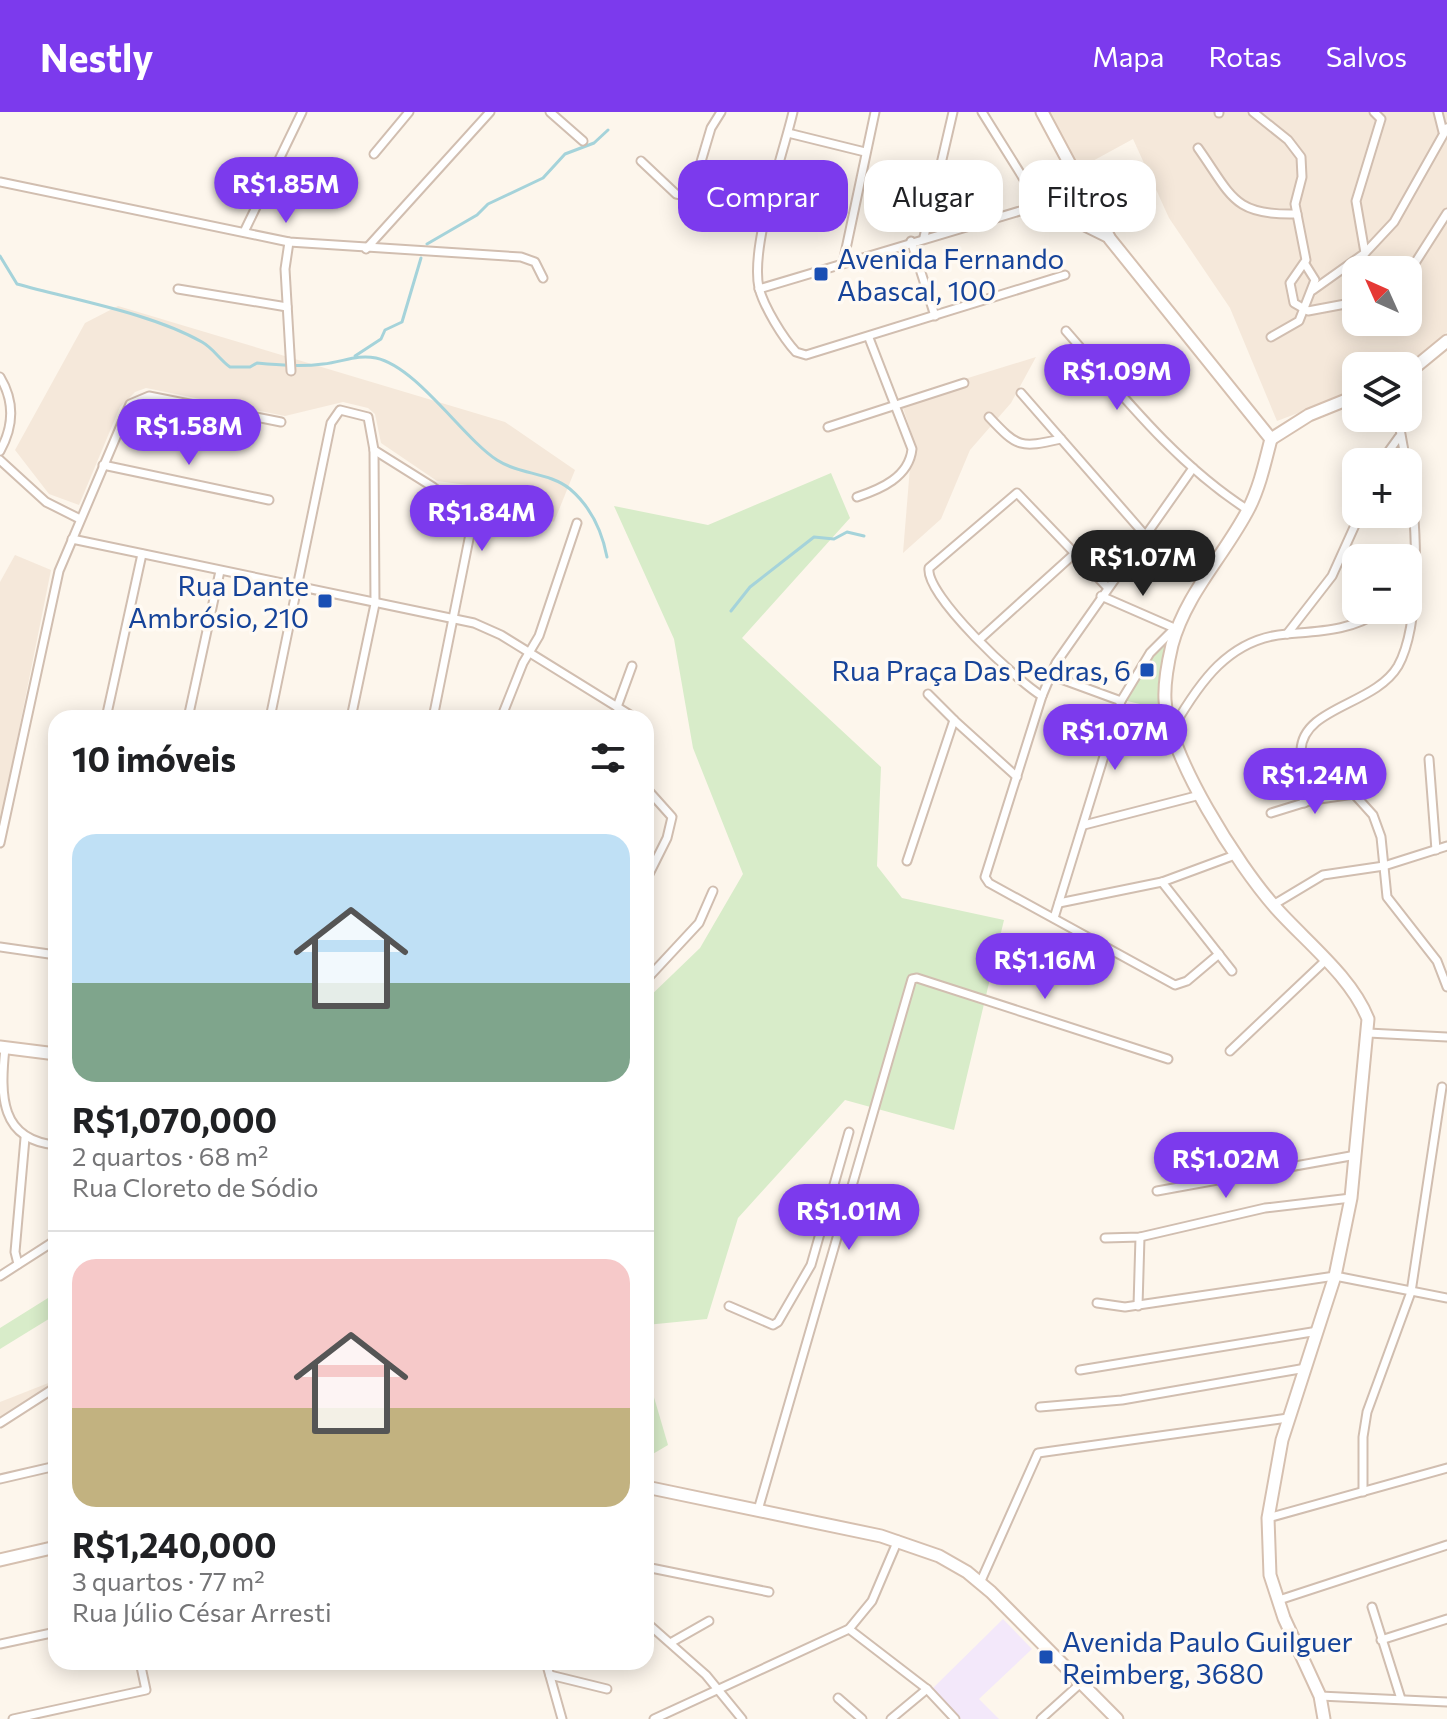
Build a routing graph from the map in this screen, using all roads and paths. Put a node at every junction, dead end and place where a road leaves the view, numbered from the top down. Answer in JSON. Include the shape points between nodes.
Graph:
{"nodes":[{"id":1,"x":302,"y":112,"type":"edge"},
{"id":2,"x":409,"y":112,"type":"edge"},
{"id":3,"x":490,"y":112,"type":"edge"},
{"id":4,"x":550,"y":112,"type":"edge"},
{"id":5,"x":721,"y":112,"type":"edge"},
{"id":6,"x":793,"y":112,"type":"edge"},
{"id":7,"x":875,"y":112,"type":"edge"},
{"id":8,"x":953,"y":112,"type":"edge"},
{"id":9,"x":982,"y":112,"type":"edge"},
{"id":10,"x":1042,"y":112,"type":"edge"},
{"id":11,"x":1253,"y":112,"type":"edge"},
{"id":12,"x":1374,"y":112,"type":"edge"},
{"id":13,"x":1438,"y":112,"type":"edge"},
{"id":14,"x":1445,"y":130,"type":"edge"},
{"id":15,"x":788,"y":133,"type":"junction"},
{"id":16,"x":583,"y":141,"type":"dead end"},
{"id":17,"x":1198,"y":148,"type":"dead end"},
{"id":18,"x":865,"y":152,"type":"junction"},
{"id":19,"x":374,"y":154,"type":"dead end"},
{"id":20,"x":1065,"y":160,"type":"edge"},
{"id":21,"x":641,"y":161,"type":"dead end"},
{"id":22,"x":1019,"y":171,"type":"edge"},
{"id":23,"x":0,"y":182,"type":"edge"},
{"id":24,"x":1019,"y":211,"type":"edge"},
{"id":25,"x":1447,"y":213,"type":"edge"},
{"id":26,"x":1297,"y":214,"type":"junction"},
{"id":27,"x":1439,"y":227,"type":"junction"},
{"id":28,"x":244,"y":232,"type":"junction"},
{"id":29,"x":1102,"y":232,"type":"edge"},
{"id":30,"x":1447,"y":234,"type":"edge"},
{"id":31,"x":924,"y":237,"type":"junction"},
{"id":32,"x":911,"y":241,"type":"junction"},
{"id":33,"x":289,"y":242,"type":"junction"},
{"id":34,"x":366,"y":249,"type":"junction"},
{"id":35,"x":1365,"y":253,"type":"junction"},
{"id":36,"x":1420,"y":256,"type":"edge"},
{"id":37,"x":843,"y":263,"type":"junction"},
{"id":38,"x":1305,"y":264,"type":"junction"},
{"id":39,"x":1065,"y":275,"type":"dead end"},
{"id":40,"x":543,"y":278,"type":"dead end"},
{"id":41,"x":178,"y":289,"type":"dead end"},
{"id":42,"x":759,"y":289,"type":"junction"},
{"id":43,"x":1313,"y":290,"type":"junction"},
{"id":44,"x":1342,"y":305,"type":"edge"},
{"id":45,"x":287,"y":307,"type":"junction"},
{"id":46,"x":1301,"y":309,"type":"junction"},
{"id":47,"x":935,"y":316,"type":"junction"},
{"id":48,"x":1066,"y":331,"type":"dead end"},
{"id":49,"x":1271,"y":337,"type":"dead end"},
{"id":50,"x":869,"y":338,"type":"junction"},
{"id":51,"x":1447,"y":341,"type":"edge"},
{"id":52,"x":1422,"y":362,"type":"edge"},
{"id":53,"x":291,"y":371,"type":"dead end"},
{"id":54,"x":0,"y":377,"type":"edge"},
{"id":55,"x":964,"y":383,"type":"dead end"},
{"id":56,"x":1021,"y":393,"type":"dead end"},
{"id":57,"x":1342,"y":403,"type":"edge"},
{"id":58,"x":898,"y":406,"type":"junction"},
{"id":59,"x":989,"y":417,"type":"dead end"},
{"id":60,"x":281,"y":422,"type":"dead end"},
{"id":61,"x":828,"y":427,"type":"dead end"},
{"id":62,"x":1399,"y":432,"type":"edge"},
{"id":63,"x":1270,"y":435,"type":"junction"},
{"id":64,"x":1399,"y":437,"type":"junction"},
{"id":65,"x":1061,"y":439,"type":"junction"},
{"id":66,"x":1391,"y":448,"type":"edge"},
{"id":67,"x":1402,"y":448,"type":"edge"},
{"id":68,"x":374,"y":450,"type":"junction"},
{"id":69,"x":0,"y":451,"type":"edge"},
{"id":70,"x":0,"y":460,"type":"edge"},
{"id":71,"x":103,"y":465,"type":"junction"},
{"id":72,"x":1193,"y":468,"type":"junction"},
{"id":73,"x":857,"y":497,"type":"dead end"},
{"id":74,"x":269,"y":500,"type":"dead end"},
{"id":75,"x":1248,"y":510,"type":"junction"},
{"id":76,"x":80,"y":519,"type":"junction"},
{"id":77,"x":577,"y":523,"type":"dead end"},
{"id":78,"x":1354,"y":528,"type":"edge"},
{"id":79,"x":1145,"y":535,"type":"junction"},
{"id":80,"x":72,"y":539,"type":"junction"},
{"id":81,"x":142,"y":554,"type":"junction"},
{"id":82,"x":1074,"y":554,"type":"junction"},
{"id":83,"x":220,"y":571,"type":"junction"},
{"id":84,"x":298,"y":587,"type":"junction"},
{"id":85,"x":1107,"y":587,"type":"junction"},
{"id":86,"x":1101,"y":596,"type":"junction"},
{"id":87,"x":375,"y":604,"type":"junction"},
{"id":88,"x":453,"y":619,"type":"junction"},
{"id":89,"x":1350,"y":624,"type":"edge"},
{"id":90,"x":1410,"y":624,"type":"edge"},
{"id":91,"x":1177,"y":625,"type":"junction"},
{"id":92,"x":1287,"y":634,"type":"junction"},
{"id":93,"x":980,"y":639,"type":"junction"},
{"id":94,"x":529,"y":652,"type":"junction"},
{"id":95,"x":632,"y":666,"type":"dead end"},
{"id":96,"x":1050,"y":675,"type":"junction"},
{"id":97,"x":928,"y":694,"type":"dead end"},
{"id":98,"x":1042,"y":696,"type":"junction"},
{"id":99,"x":1121,"y":701,"type":"junction"},
{"id":100,"x":617,"y":707,"type":"junction"},
{"id":101,"x":108,"y":710,"type":"edge"},
{"id":102,"x":190,"y":710,"type":"edge"},
{"id":103,"x":272,"y":710,"type":"edge"},
{"id":104,"x":353,"y":710,"type":"edge"},
{"id":105,"x":435,"y":710,"type":"edge"},
{"id":106,"x":504,"y":710,"type":"edge"},
{"id":107,"x":622,"y":710,"type":"edge"},
{"id":108,"x":954,"y":720,"type":"junction"},
{"id":109,"x":1173,"y":728,"type":"junction"},
{"id":110,"x":1301,"y":750,"type":"junction"},
{"id":111,"x":1429,"y":759,"type":"dead end"},
{"id":112,"x":1017,"y":777,"type":"junction"},
{"id":113,"x":1354,"y":794,"type":"junction"},
{"id":114,"x":1200,"y":795,"type":"junction"},
{"id":115,"x":654,"y":797,"type":"edge"},
{"id":116,"x":1304,"y":803,"type":"junction"},
{"id":117,"x":1271,"y":813,"type":"dead end"},
{"id":118,"x":1084,"y":825,"type":"junction"},
{"id":119,"x":0,"y":843,"type":"edge"},
{"id":120,"x":1447,"y":846,"type":"edge"},
{"id":121,"x":1436,"y":850,"type":"junction"},
{"id":122,"x":1235,"y":855,"type":"junction"},
{"id":123,"x":907,"y":861,"type":"dead end"},
{"id":124,"x":654,"y":864,"type":"edge"},
{"id":125,"x":1384,"y":866,"type":"junction"},
{"id":126,"x":1162,"y":882,"type":"junction"},
{"id":127,"x":713,"y":891,"type":"dead end"},
{"id":128,"x":1059,"y":903,"type":"junction"},
{"id":129,"x":1273,"y":905,"type":"junction"},
{"id":130,"x":1054,"y":918,"type":"junction"},
{"id":131,"x":0,"y":947,"type":"edge"},
{"id":132,"x":48,"y":951,"type":"edge"},
{"id":133,"x":1219,"y":954,"type":"junction"},
{"id":134,"x":1325,"y":961,"type":"junction"},
{"id":135,"x":654,"y":971,"type":"edge"},
{"id":136,"x":1232,"y":971,"type":"dead end"},
{"id":137,"x":1447,"y":987,"type":"edge"},
{"id":138,"x":1368,"y":1033,"type":"junction"},
{"id":139,"x":1447,"y":1037,"type":"edge"},
{"id":140,"x":3,"y":1048,"type":"edge"},
{"id":141,"x":1230,"y":1051,"type":"dead end"},
{"id":142,"x":48,"y":1053,"type":"edge"},
{"id":143,"x":1168,"y":1059,"type":"dead end"},
{"id":144,"x":1442,"y":1087,"type":"dead end"},
{"id":145,"x":849,"y":1132,"type":"dead end"},
{"id":146,"x":25,"y":1138,"type":"junction"},
{"id":147,"x":48,"y":1143,"type":"edge"},
{"id":148,"x":1356,"y":1155,"type":"junction"},
{"id":149,"x":1157,"y":1191,"type":"dead end"},
{"id":150,"x":1351,"y":1198,"type":"junction"},
{"id":151,"x":1140,"y":1237,"type":"junction"},
{"id":152,"x":1105,"y":1238,"type":"dead end"},
{"id":153,"x":48,"y":1245,"type":"edge"},
{"id":154,"x":811,"y":1263,"type":"junction"},
{"id":155,"x":18,"y":1264,"type":"junction"},
{"id":156,"x":828,"y":1269,"type":"junction"},
{"id":157,"x":0,"y":1276,"type":"edge"},
{"id":158,"x":1335,"y":1276,"type":"junction"},
{"id":159,"x":1411,"y":1292,"type":"junction"},
{"id":160,"x":1447,"y":1298,"type":"edge"},
{"id":161,"x":1097,"y":1303,"type":"dead end"},
{"id":162,"x":729,"y":1306,"type":"dead end"},
{"id":163,"x":1138,"y":1306,"type":"junction"},
{"id":164,"x":1318,"y":1331,"type":"junction"},
{"id":165,"x":1306,"y":1368,"type":"junction"},
{"id":166,"x":1080,"y":1370,"type":"dead end"},
{"id":167,"x":48,"y":1392,"type":"edge"},
{"id":168,"x":1040,"y":1407,"type":"dead end"},
{"id":169,"x":1288,"y":1418,"type":"junction"},
{"id":170,"x":0,"y":1423,"type":"edge"},
{"id":171,"x":48,"y":1468,"type":"edge"},
{"id":172,"x":1447,"y":1468,"type":"edge"},
{"id":173,"x":0,"y":1479,"type":"edge"},
{"id":174,"x":654,"y":1489,"type":"edge"},
{"id":175,"x":1363,"y":1492,"type":"junction"},
{"id":176,"x":758,"y":1510,"type":"junction"},
{"id":177,"x":1268,"y":1518,"type":"junction"},
{"id":178,"x":898,"y":1540,"type":"junction"},
{"id":179,"x":1447,"y":1545,"type":"edge"},
{"id":180,"x":48,"y":1549,"type":"edge"},
{"id":181,"x":0,"y":1560,"type":"edge"},
{"id":182,"x":654,"y":1569,"type":"edge"},
{"id":183,"x":980,"y":1583,"type":"junction"},
{"id":184,"x":769,"y":1592,"type":"dead end"},
{"id":185,"x":1279,"y":1600,"type":"junction"},
{"id":186,"x":1372,"y":1607,"type":"dead end"},
{"id":187,"x":1447,"y":1619,"type":"edge"},
{"id":188,"x":709,"y":1621,"type":"dead end"},
{"id":189,"x":654,"y":1628,"type":"edge"},
{"id":190,"x":849,"y":1629,"type":"junction"},
{"id":191,"x":48,"y":1634,"type":"edge"},
{"id":192,"x":1381,"y":1640,"type":"junction"},
{"id":193,"x":672,"y":1642,"type":"junction"},
{"id":194,"x":0,"y":1644,"type":"edge"},
{"id":195,"x":142,"y":1670,"type":"edge"},
{"id":196,"x":548,"y":1670,"type":"edge"},
{"id":197,"x":550,"y":1675,"type":"junction"},
{"id":198,"x":1082,"y":1682,"type":"junction"},
{"id":199,"x":718,"y":1687,"type":"junction"},
{"id":200,"x":607,"y":1689,"type":"dead end"},
{"id":201,"x":927,"y":1689,"type":"junction"},
{"id":202,"x":1320,"y":1696,"type":"junction"},
{"id":203,"x":838,"y":1698,"type":"dead end"},
{"id":204,"x":1401,"y":1699,"type":"junction"},
{"id":205,"x":1447,"y":1702,"type":"edge"},
{"id":206,"x":660,"y":1717,"type":"edge"},
{"id":207,"x":15,"y":1719,"type":"edge"},
{"id":208,"x":562,"y":1719,"type":"edge"},
{"id":209,"x":742,"y":1719,"type":"edge"},
{"id":210,"x":862,"y":1719,"type":"edge"},
{"id":211,"x":891,"y":1719,"type":"edge"},
{"id":212,"x":955,"y":1719,"type":"edge"},
{"id":213,"x":1041,"y":1719,"type":"edge"},
{"id":214,"x":1117,"y":1719,"type":"edge"},
{"id":215,"x":1324,"y":1719,"type":"edge"}],
"edges":[{"from":1,"to":28,"type":"street"},
{"from":2,"to":19,"type":"street"},
{"from":3,"to":34,"type":"street"},
{"from":4,"to":16,"type":"street"},
{"from":5,"to":21,"type":"street","via":[[692,192],[676,194]]},
{"from":6,"to":15,"type":"street"},
{"from":7,"to":18,"type":"street"},
{"from":8,"to":31,"type":"street"},
{"from":9,"to":22,"type":"street"},
{"from":10,"to":20,"type":"main road"},
{"from":11,"to":26,"type":"street","via":[[1301,157]]},
{"from":12,"to":35,"type":"street","via":[[1381,119],[1356,201]]},
{"from":13,"to":14,"type":"street"},
{"from":14,"to":35,"type":"street","via":[[1394,222]]},
{"from":15,"to":18,"type":"street"},
{"from":15,"to":42,"type":"street","via":[[759,255]]},
{"from":17,"to":26,"type":"street","via":[[1230,194],[1245,206],[1263,215]]},
{"from":18,"to":37,"type":"street"},
{"from":23,"to":28,"type":"street"},
{"from":24,"to":31,"type":"street"},
{"from":25,"to":27,"type":"street"},
{"from":26,"to":38,"type":"street"},
{"from":27,"to":30,"type":"street"},
{"from":27,"to":36,"type":"street"},
{"from":28,"to":33,"type":"street"},
{"from":29,"to":63,"type":"main road"},
{"from":31,"to":32,"type":"street"},
{"from":32,"to":37,"type":"street"},
{"from":32,"to":47,"type":"street"},
{"from":33,"to":34,"type":"street"},
{"from":33,"to":45,"type":"street"},
{"from":34,"to":40,"type":"street","via":[[521,257],[535,262]]},
{"from":35,"to":43,"type":"street"},
{"from":37,"to":42,"type":"street"},
{"from":38,"to":43,"type":"street","via":[[1315,280]]},
{"from":38,"to":46,"type":"street","via":[[1290,289]]},
{"from":39,"to":47,"type":"street"},
{"from":41,"to":45,"type":"street"},
{"from":42,"to":50,"type":"street","via":[[801,354]]},
{"from":43,"to":46,"type":"street"},
{"from":44,"to":46,"type":"street"},
{"from":45,"to":53,"type":"street"},
{"from":46,"to":49,"type":"street","via":[[1292,328]]},
{"from":47,"to":50,"type":"street"},
{"from":48,"to":72,"type":"street"},
{"from":50,"to":58,"type":"street"},
{"from":51,"to":52,"type":"main road"},
{"from":54,"to":69,"type":"street","via":[[12,421]]},
{"from":55,"to":58,"type":"street"},
{"from":56,"to":65,"type":"street"},
{"from":57,"to":63,"type":"main road"},
{"from":58,"to":61,"type":"street"},
{"from":58,"to":73,"type":"street","via":[[911,458],[884,487]]},
{"from":59,"to":65,"type":"street","via":[[1015,444]]},
{"from":60,"to":71,"type":"street","via":[[141,397],[126,409]]},
{"from":62,"to":64,"type":"street"},
{"from":63,"to":75,"type":"main road"},
{"from":64,"to":66,"type":"street"},
{"from":64,"to":67,"type":"street"},
{"from":65,"to":79,"type":"street"},
{"from":68,"to":84,"type":"street","via":[[368,417],[337,412]]},
{"from":68,"to":87,"type":"street"},
{"from":68,"to":88,"type":"street","via":[[472,517]]},
{"from":70,"to":76,"type":"street","via":[[46,502]]},
{"from":71,"to":74,"type":"street"},
{"from":71,"to":76,"type":"street"},
{"from":72,"to":75,"type":"street"},
{"from":72,"to":79,"type":"street"},
{"from":75,"to":91,"type":"main road"},
{"from":76,"to":80,"type":"street"},
{"from":77,"to":94,"type":"street"},
{"from":78,"to":92,"type":"street","via":[[1332,576]]},
{"from":79,"to":85,"type":"street"},
{"from":80,"to":81,"type":"street"},
{"from":80,"to":119,"type":"street","via":[[55,588]]},
{"from":81,"to":83,"type":"street"},
{"from":81,"to":101,"type":"street"},
{"from":82,"to":85,"type":"street"},
{"from":82,"to":93,"type":"street"},
{"from":82,"to":93,"type":"street","via":[[1017,493],[962,537],[928,572],[934,589]]},
{"from":83,"to":84,"type":"street"},
{"from":83,"to":102,"type":"street"},
{"from":84,"to":87,"type":"street"},
{"from":84,"to":103,"type":"street"},
{"from":85,"to":86,"type":"street"},
{"from":86,"to":91,"type":"street"},
{"from":86,"to":96,"type":"street"},
{"from":87,"to":88,"type":"street"},
{"from":87,"to":104,"type":"street"},
{"from":88,"to":94,"type":"street","via":[[491,630]]},
{"from":88,"to":105,"type":"street"},
{"from":89,"to":92,"type":"street","via":[[1332,632]]},
{"from":90,"to":110,"type":"street","via":[[1398,665],[1369,695],[1308,726]]},
{"from":91,"to":99,"type":"street","via":[[1150,653]]},
{"from":91,"to":109,"type":"main road","via":[[1165,701]]},
{"from":92,"to":109,"type":"street","via":[[1242,648],[1220,662],[1196,687]]},
{"from":93,"to":98,"type":"street"},
{"from":94,"to":100,"type":"street"},
{"from":94,"to":106,"type":"street"},
{"from":95,"to":100,"type":"street"},
{"from":96,"to":98,"type":"street"},
{"from":96,"to":99,"type":"street"},
{"from":97,"to":108,"type":"street"},
{"from":98,"to":112,"type":"street"},
{"from":99,"to":118,"type":"street"},
{"from":100,"to":107,"type":"street"},
{"from":108,"to":112,"type":"street"},
{"from":108,"to":123,"type":"street"},
{"from":109,"to":114,"type":"main road"},
{"from":110,"to":113,"type":"street"},
{"from":110,"to":116,"type":"street","via":[[1298,774]]},
{"from":111,"to":121,"type":"street"},
{"from":112,"to":130,"type":"street","via":[[986,880]]},
{"from":113,"to":116,"type":"street"},
{"from":113,"to":125,"type":"street","via":[[1379,827]]},
{"from":114,"to":118,"type":"street"},
{"from":114,"to":122,"type":"main road"},
{"from":115,"to":124,"type":"street","via":[[672,817]]},
{"from":116,"to":117,"type":"street"},
{"from":118,"to":128,"type":"street"},
{"from":120,"to":121,"type":"street"},
{"from":121,"to":125,"type":"street"},
{"from":122,"to":126,"type":"street"},
{"from":122,"to":129,"type":"main road"},
{"from":125,"to":129,"type":"street","via":[[1323,875]]},
{"from":125,"to":137,"type":"street","via":[[1389,901],[1426,945]]},
{"from":126,"to":128,"type":"street"},
{"from":126,"to":133,"type":"street"},
{"from":127,"to":135,"type":"street","via":[[699,923]]},
{"from":128,"to":130,"type":"street"},
{"from":129,"to":134,"type":"main road"},
{"from":130,"to":133,"type":"street","via":[[1175,985]]},
{"from":131,"to":132,"type":"street"},
{"from":133,"to":136,"type":"street"},
{"from":134,"to":138,"type":"main road","via":[[1364,1009]]},
{"from":134,"to":141,"type":"street"},
{"from":138,"to":139,"type":"street"},
{"from":138,"to":148,"type":"main road"},
{"from":140,"to":142,"type":"main road"},
{"from":140,"to":146,"type":"street","via":[[1,1103]]},
{"from":143,"to":156,"type":"street","via":[[915,978]]},
{"from":144,"to":159,"type":"street"},
{"from":145,"to":154,"type":"street"},
{"from":146,"to":147,"type":"street"},
{"from":146,"to":155,"type":"street"},
{"from":148,"to":149,"type":"street"},
{"from":148,"to":150,"type":"main road"},
{"from":150,"to":151,"type":"street","via":[[1265,1208]]},
{"from":150,"to":158,"type":"main road"},
{"from":151,"to":152,"type":"street"},
{"from":151,"to":163,"type":"street"},
{"from":153,"to":155,"type":"street"},
{"from":154,"to":156,"type":"street"},
{"from":154,"to":162,"type":"street","via":[[773,1325]]},
{"from":155,"to":157,"type":"street"},
{"from":156,"to":176,"type":"street"},
{"from":158,"to":159,"type":"street"},
{"from":158,"to":163,"type":"street"},
{"from":158,"to":164,"type":"main road"},
{"from":159,"to":160,"type":"street"},
{"from":159,"to":175,"type":"street","via":[[1367,1412]]},
{"from":161,"to":163,"type":"street"},
{"from":164,"to":165,"type":"main road"},
{"from":164,"to":166,"type":"street"},
{"from":165,"to":168,"type":"street","via":[[1122,1400]]},
{"from":165,"to":169,"type":"main road"},
{"from":167,"to":170,"type":"street"},
{"from":169,"to":177,"type":"main road"},
{"from":169,"to":183,"type":"street","via":[[1038,1453]]},
{"from":171,"to":173,"type":"street"},
{"from":172,"to":175,"type":"street"},
{"from":174,"to":176,"type":"main road"},
{"from":175,"to":177,"type":"street"},
{"from":176,"to":178,"type":"main road"},
{"from":177,"to":185,"type":"main road","via":[[1270,1575]]},
{"from":178,"to":183,"type":"main road","via":[[939,1556]]},
{"from":178,"to":190,"type":"street","via":[[872,1601]]},
{"from":179,"to":185,"type":"street"},
{"from":180,"to":181,"type":"main road"},
{"from":182,"to":184,"type":"street"},
{"from":183,"to":198,"type":"main road"},
{"from":185,"to":202,"type":"main road"},
{"from":186,"to":192,"type":"street"},
{"from":187,"to":192,"type":"street"},
{"from":188,"to":193,"type":"street"},
{"from":189,"to":193,"type":"street"},
{"from":190,"to":199,"type":"street"},
{"from":190,"to":201,"type":"street"},
{"from":191,"to":194,"type":"street"},
{"from":192,"to":204,"type":"street"},
{"from":193,"to":199,"type":"street"},
{"from":195,"to":207,"type":"street","via":[[147,1689]]},
{"from":196,"to":197,"type":"street"},
{"from":197,"to":200,"type":"street"},
{"from":197,"to":208,"type":"street"},
{"from":198,"to":213,"type":"street"},
{"from":198,"to":214,"type":"main road"},
{"from":199,"to":206,"type":"street"},
{"from":199,"to":209,"type":"street"},
{"from":201,"to":211,"type":"street"},
{"from":201,"to":212,"type":"street"},
{"from":202,"to":204,"type":"street"},
{"from":202,"to":215,"type":"main road"},
{"from":203,"to":210,"type":"street"},
{"from":204,"to":205,"type":"street"}]}
